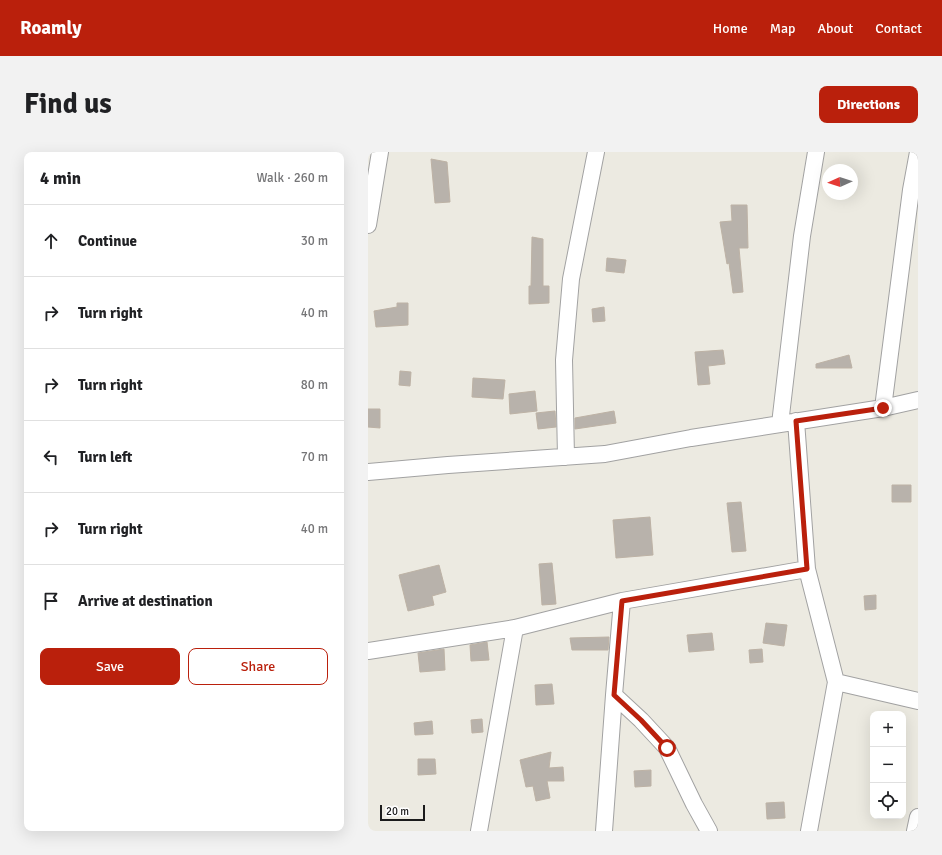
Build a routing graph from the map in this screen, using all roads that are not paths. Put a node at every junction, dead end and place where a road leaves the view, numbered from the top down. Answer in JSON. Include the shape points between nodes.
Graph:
{"nodes":[{"id":1,"x":380,"y":152,"type":"edge"},
{"id":2,"x":596,"y":152,"type":"edge"},
{"id":3,"x":816,"y":152,"type":"edge"},
{"id":4,"x":918,"y":152,"type":"edge"},
{"id":5,"x":368,"y":225,"type":"edge"},
{"id":6,"x":918,"y":400,"type":"edge"},
{"id":7,"x":883,"y":408,"type":"junction"},
{"id":8,"x":788,"y":422,"type":"junction"},
{"id":9,"x":566,"y":457,"type":"junction"},
{"id":10,"x":368,"y":472,"type":"edge"},
{"id":11,"x":807,"y":569,"type":"junction"},
{"id":12,"x":622,"y":601,"type":"junction"},
{"id":13,"x":515,"y":628,"type":"junction"},
{"id":14,"x":368,"y":651,"type":"edge"},
{"id":15,"x":836,"y":682,"type":"junction"},
{"id":16,"x":614,"y":695,"type":"junction"},
{"id":17,"x":918,"y":701,"type":"edge"},
{"id":18,"x":918,"y":817,"type":"edge"},
{"id":19,"x":479,"y":831,"type":"edge"},
{"id":20,"x":604,"y":831,"type":"edge"},
{"id":21,"x":709,"y":831,"type":"edge"},
{"id":22,"x":809,"y":831,"type":"edge"},
{"id":23,"x":916,"y":831,"type":"edge"}],
"edges":[{"from":1,"to":5,"type":"street"},
{"from":2,"to":9,"type":"street","via":[[571,279],[564,360]]},
{"from":3,"to":8,"type":"street","via":[[802,236]]},
{"from":4,"to":7,"type":"street"},
{"from":6,"to":7,"type":"street"},
{"from":7,"to":8,"type":"street"},
{"from":8,"to":9,"type":"street","via":[[605,454]]},
{"from":8,"to":11,"type":"street"},
{"from":9,"to":10,"type":"street"},
{"from":11,"to":12,"type":"street"},
{"from":11,"to":15,"type":"street"},
{"from":12,"to":13,"type":"street"},
{"from":12,"to":16,"type":"street"},
{"from":13,"to":14,"type":"street"},
{"from":13,"to":19,"type":"street"},
{"from":15,"to":17,"type":"street"},
{"from":15,"to":22,"type":"street"},
{"from":16,"to":20,"type":"street"},
{"from":16,"to":21,"type":"street","via":[[667,748]]},
{"from":18,"to":23,"type":"street"}]}
